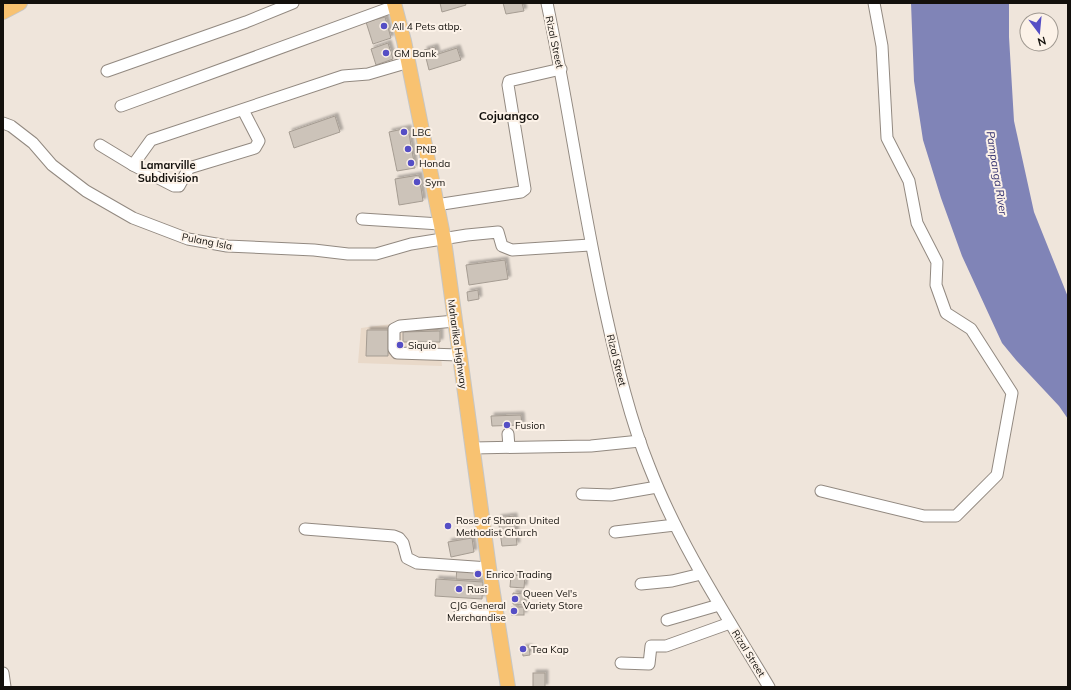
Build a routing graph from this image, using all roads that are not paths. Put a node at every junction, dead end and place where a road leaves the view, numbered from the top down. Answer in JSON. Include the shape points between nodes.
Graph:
{"nodes":[{"id":1,"x":294,"y":3,"type":"edge"},
{"id":2,"x":547,"y":3,"type":"edge"},
{"id":3,"x":874,"y":3,"type":"edge"},
{"id":4,"x":394,"y":4,"type":"edge"},
{"id":5,"x":408,"y":62,"type":"junction"},
{"id":6,"x":561,"y":69,"type":"junction"},
{"id":7,"x":107,"y":71,"type":"dead end"},
{"id":8,"x":121,"y":106,"type":"dead end"},
{"id":9,"x":244,"y":110,"type":"junction"},
{"id":10,"x":3,"y":123,"type":"edge"},
{"id":11,"x":100,"y":145,"type":"dead end"},
{"id":12,"x":133,"y":165,"type":"junction"},
{"id":13,"x":436,"y":205,"type":"junction"},
{"id":14,"x":362,"y":219,"type":"dead end"},
{"id":15,"x":440,"y":224,"type":"junction"},
{"id":16,"x":444,"y":240,"type":"junction"},
{"id":17,"x":590,"y":245,"type":"junction"},
{"id":18,"x":455,"y":321,"type":"junction"},
{"id":19,"x":459,"y":355,"type":"junction"},
{"id":20,"x":508,"y":434,"type":"dead end"},
{"id":21,"x":640,"y":441,"type":"junction"},
{"id":22,"x":509,"y":447,"type":"junction"},
{"id":23,"x":473,"y":448,"type":"junction"},
{"id":24,"x":657,"y":487,"type":"junction"},
{"id":25,"x":821,"y":491,"type":"dead end"},
{"id":26,"x":582,"y":494,"type":"dead end"},
{"id":27,"x":675,"y":525,"type":"junction"},
{"id":28,"x":305,"y":529,"type":"dead end"},
{"id":29,"x":615,"y":532,"type":"dead end"},
{"id":30,"x":489,"y":568,"type":"junction"},
{"id":31,"x":701,"y":574,"type":"junction"},
{"id":32,"x":641,"y":584,"type":"dead end"},
{"id":33,"x":719,"y":605,"type":"junction"},
{"id":34,"x":497,"y":613,"type":"junction"},
{"id":35,"x":460,"y":614,"type":"dead end"},
{"id":36,"x":667,"y":620,"type":"dead end"},
{"id":37,"x":730,"y":623,"type":"junction"},
{"id":38,"x":621,"y":663,"type":"dead end"},
{"id":39,"x":3,"y":673,"type":"edge"},
{"id":40,"x":5,"y":687,"type":"edge"},
{"id":41,"x":508,"y":687,"type":"edge"},
{"id":42,"x":769,"y":687,"type":"edge"}],
"edges":[{"from":1,"to":7,"type":"street"},
{"from":2,"to":6,"type":"street","name":"Rizal Street"},
{"from":3,"to":25,"type":"street","via":[[882,46],[887,138],[909,181],[917,223],[937,262],[936,285],[946,313],[971,329],[1012,393],[997,475],[956,516],[924,516]]},
{"from":4,"to":5,"type":"main road","name":"Maharlika Highway"},
{"from":4,"to":8,"type":"street"},
{"from":5,"to":9,"type":"street","via":[[368,74],[343,76]]},
{"from":5,"to":13,"type":"main road","name":"Maharlika Highway","via":[[426,141]]},
{"from":6,"to":13,"type":"street","via":[[509,81],[525,189],[522,192]]},
{"from":6,"to":17,"type":"street","name":"Rizal Street"},
{"from":9,"to":12,"type":"street","via":[[151,140]]},
{"from":9,"to":12,"type":"street","via":[[258,145],[189,168],[179,186],[174,186]]},
{"from":10,"to":16,"type":"street","name":"Pulang Isla","via":[[33,143],[52,165],[86,191],[133,218],[188,239],[227,246],[348,254],[376,254],[411,244]]},
{"from":11,"to":12,"type":"street"},
{"from":13,"to":15,"type":"main road","name":"Maharlika Highway"},
{"from":14,"to":15,"type":"street"},
{"from":15,"to":16,"type":"main road","name":"Maharlika Highway"},
{"from":16,"to":17,"type":"street","name":"Pulang Isla","via":[[498,232],[502,246],[512,250]]},
{"from":16,"to":18,"type":"main road","name":"Maharlika Highway"},
{"from":17,"to":21,"type":"street","name":"Rizal Street","via":[[619,372]]},
{"from":18,"to":19,"type":"main road","name":"Maharlika Highway"},
{"from":18,"to":19,"type":"street","via":[[400,326],[394,329],[394,349],[397,353]]},
{"from":19,"to":23,"type":"main road","name":"Maharlika Highway"},
{"from":20,"to":22,"type":"street"},
{"from":21,"to":22,"type":"street","via":[[591,446]]},
{"from":21,"to":24,"type":"street","name":"Rizal Street"},
{"from":22,"to":23,"type":"street"},
{"from":23,"to":30,"type":"main road","name":"Maharlika Highway"},
{"from":24,"to":26,"type":"street","via":[[611,495]]},
{"from":24,"to":27,"type":"street","name":"Rizal Street"},
{"from":27,"to":29,"type":"street"},
{"from":27,"to":31,"type":"street","name":"Rizal Street"},
{"from":28,"to":30,"type":"street","via":[[399,538],[407,558],[417,562]]},
{"from":30,"to":34,"type":"main road","name":"Maharlika Highway"},
{"from":31,"to":32,"type":"street","via":[[672,581]]},
{"from":31,"to":33,"type":"street","name":"Rizal Street"},
{"from":33,"to":36,"type":"street"},
{"from":33,"to":37,"type":"street","name":"Rizal Street"},
{"from":34,"to":35,"type":"street"},
{"from":34,"to":41,"type":"main road","name":"Maharlika Highway"},
{"from":37,"to":38,"type":"street","via":[[666,646],[651,646],[649,664]]},
{"from":37,"to":42,"type":"street","name":"Rizal Street"},
{"from":39,"to":40,"type":"street"}]}
